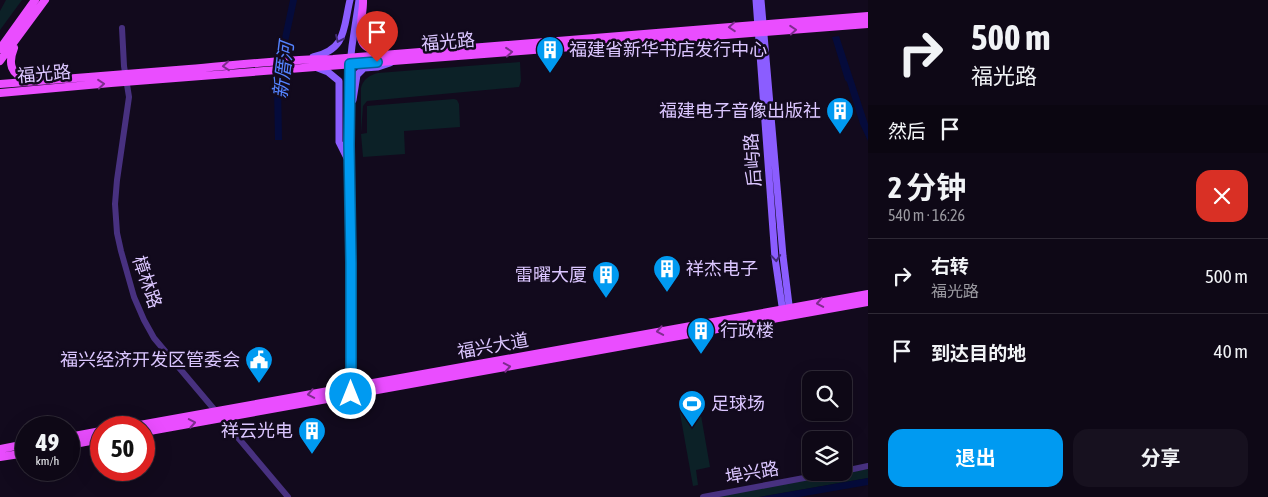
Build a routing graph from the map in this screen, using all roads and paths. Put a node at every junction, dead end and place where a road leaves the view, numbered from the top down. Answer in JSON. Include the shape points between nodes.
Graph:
{"nodes":[{"id":1,"x":35,"y":0,"type":"edge"},
{"id":2,"x":45,"y":0,"type":"edge"},
{"id":3,"x":350,"y":0,"type":"edge"},
{"id":4,"x":359,"y":0,"type":"edge"},
{"id":5,"x":363,"y":0,"type":"edge"},
{"id":6,"x":756,"y":0,"type":"edge"},
{"id":7,"x":761,"y":0,"type":"edge"},
{"id":8,"x":868,"y":16,"type":"edge"},
{"id":9,"x":868,"y":24,"type":"edge"},
{"id":10,"x":122,"y":28,"type":"dead end"},
{"id":11,"x":760,"y":28,"type":"junction"},
{"id":12,"x":18,"y":37,"type":"junction"},
{"id":13,"x":1,"y":48,"type":"edge"},
{"id":14,"x":418,"y":51,"type":"junction"},
{"id":15,"x":306,"y":59,"type":"junction"},
{"id":16,"x":0,"y":61,"type":"edge"},
{"id":17,"x":350,"y":61,"type":"junction"},
{"id":18,"x":394,"y":61,"type":"junction"},
{"id":19,"x":314,"y":67,"type":"junction"},
{"id":20,"x":126,"y":78,"type":"junction"},
{"id":21,"x":45,"y":80,"type":"junction"},
{"id":22,"x":0,"y":84,"type":"edge"},
{"id":23,"x":0,"y":95,"type":"edge"},
{"id":24,"x":349,"y":145,"type":"junction"},
{"id":25,"x":349,"y":161,"type":"junction"},
{"id":26,"x":868,"y":294,"type":"edge"},
{"id":27,"x":868,"y":302,"type":"edge"},
{"id":28,"x":786,"y":312,"type":"junction"},
{"id":29,"x":351,"y":390,"type":"junction"},
{"id":30,"x":216,"y":411,"type":"junction"},
{"id":31,"x":222,"y":418,"type":"junction"},
{"id":32,"x":155,"y":422,"type":"edge"},
{"id":33,"x":155,"y":430,"type":"edge"},
{"id":34,"x":15,"y":446,"type":"edge"},
{"id":35,"x":0,"y":449,"type":"edge"},
{"id":36,"x":15,"y":455,"type":"edge"},
{"id":37,"x":0,"y":457,"type":"edge"},
{"id":38,"x":868,"y":466,"type":"edge"},
{"id":39,"x":852,"y":469,"type":"edge"},
{"id":40,"x":802,"y":478,"type":"edge"},
{"id":41,"x":288,"y":497,"type":"edge"},
{"id":42,"x":703,"y":497,"type":"edge"}],
"edges":[{"from":1,"to":13,"type":"main road"},
{"from":2,"to":12,"type":"main road"},
{"from":3,"to":15,"type":"main road","one_way":true,"via":[[342,38],[336,47],[326,54]]},
{"from":4,"to":17,"type":"main road"},
{"from":5,"to":14,"type":"main road","via":[[360,34],[366,46],[375,50]]},
{"from":6,"to":11,"type":"main road","name":"后屿路"},
{"from":7,"to":11,"type":"main road","name":"后屿路"},
{"from":8,"to":11,"type":"main road","name":"福光路"},
{"from":11,"to":9,"type":"main road","name":"福光路","one_way":true},
{"from":10,"to":20,"type":"street","name":"樟林路"},
{"from":11,"to":14,"type":"main road","name":"福光路","one_way":true},
{"from":18,"to":11,"type":"main road","name":"福光路","one_way":true},
{"from":11,"to":28,"type":"main road","name":"后屿路"},
{"from":12,"to":16,"type":"main road"},
{"from":12,"to":21,"type":"main road","via":[[10,58],[12,69],[20,77]]},
{"from":14,"to":17,"type":"main road","name":"福光路"},
{"from":15,"to":17,"type":"main road","name":"福光路"},
{"from":15,"to":20,"type":"main road","name":"福光路","one_way":true},
{"from":17,"to":18,"type":"main road","name":"福光路"},
{"from":17,"to":19,"type":"main road","name":"福光路"},
{"from":17,"to":24,"type":"main road"},
{"from":18,"to":24,"type":"main road","via":[[364,68],[357,75],[353,95],[354,124]]},
{"from":19,"to":20,"type":"main road","name":"福光路"},
{"from":19,"to":25,"type":"main road","via":[[339,81],[339,142]]},
{"from":20,"to":21,"type":"main road","name":"福光路"},
{"from":23,"to":20,"type":"main road","name":"福光路","one_way":true},
{"from":20,"to":30,"type":"street","name":"樟林路","via":[[129,97],[115,204],[123,259],[148,330]]},
{"from":21,"to":22,"type":"main road","name":"福光路"},
{"from":24,"to":25,"type":"main road"},
{"from":25,"to":29,"type":"main road"},
{"from":26,"to":28,"type":"main road","name":"福兴大道","one_way":true},
{"from":27,"to":28,"type":"main road","name":"福兴大道"},
{"from":28,"to":29,"type":"main road","name":"福兴大道"},
{"from":29,"to":30,"type":"main road","name":"福兴大道","one_way":true},
{"from":29,"to":31,"type":"main road","name":"福兴大道"},
{"from":30,"to":31,"type":"street","name":"樟林路"},
{"from":30,"to":32,"type":"main road","name":"福兴大道"},
{"from":33,"to":31,"type":"main road","name":"福兴大道","one_way":true},
{"from":31,"to":41,"type":"street","name":"樟林路"},
{"from":34,"to":35,"type":"main road"},
{"from":36,"to":37,"type":"main road"},
{"from":38,"to":39,"type":"street"},
{"from":40,"to":42,"type":"street","name":"埠兴路"}]}
